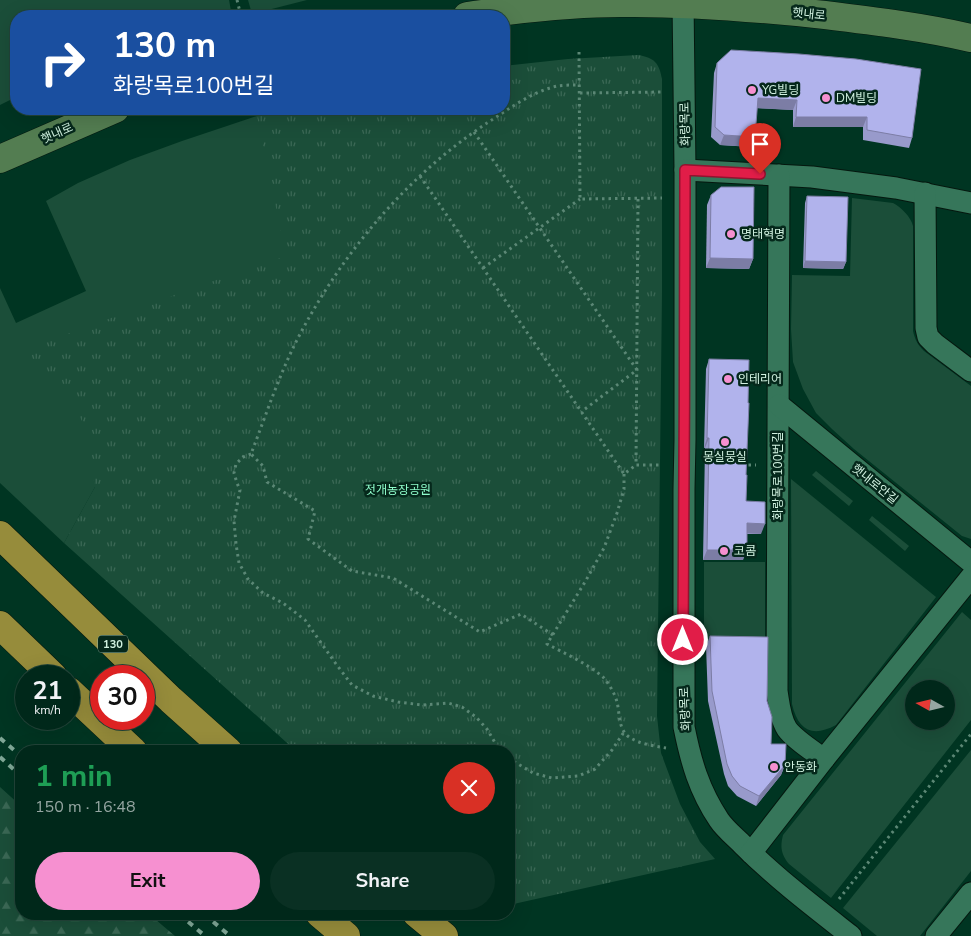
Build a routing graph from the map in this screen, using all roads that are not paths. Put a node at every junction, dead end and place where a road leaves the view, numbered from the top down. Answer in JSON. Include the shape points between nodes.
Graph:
{"nodes":[{"id":1,"x":683,"y":2,"type":"edge"},
{"id":2,"x":510,"y":11,"type":"edge"},
{"id":3,"x":971,"y":38,"type":"edge"},
{"id":4,"x":98,"y":115,"type":"edge"},
{"id":5,"x":0,"y":159,"type":"edge"},
{"id":6,"x":685,"y":170,"type":"junction"},
{"id":7,"x":779,"y":175,"type":"junction"},
{"id":8,"x":926,"y":193,"type":"junction"},
{"id":9,"x":971,"y":203,"type":"edge"},
{"id":10,"x":971,"y":371,"type":"edge"},
{"id":11,"x":779,"y":406,"type":"junction"},
{"id":12,"x":0,"y":535,"type":"edge"},
{"id":13,"x":971,"y":562,"type":"edge"},
{"id":14,"x":971,"y":577,"type":"edge"},
{"id":15,"x":0,"y":626,"type":"edge"},
{"id":16,"x":41,"y":665,"type":"edge"},
{"id":17,"x":80,"y":701,"type":"edge"},
{"id":18,"x":127,"y":745,"type":"edge"},
{"id":19,"x":221,"y":745,"type":"edge"},
{"id":20,"x":824,"y":759,"type":"junction"},
{"id":21,"x":751,"y":853,"type":"junction"},
{"id":22,"x":971,"y":893,"type":"edge"},
{"id":23,"x":327,"y":920,"type":"edge"},
{"id":24,"x":424,"y":920,"type":"edge"},
{"id":25,"x":346,"y":936,"type":"edge"},
{"id":26,"x":444,"y":936,"type":"edge"},
{"id":27,"x":851,"y":936,"type":"edge"},
{"id":28,"x":936,"y":936,"type":"edge"}],
"edges":[{"from":1,"to":2,"type":"main road","name":"햇내로"},
{"from":1,"to":3,"type":"main road","name":"햇내로","via":[[868,20]]},
{"from":1,"to":6,"type":"street","name":"화랑목로"},
{"from":4,"to":5,"type":"main road","name":"햇내로"},
{"from":6,"to":7,"type":"street"},
{"from":6,"to":21,"type":"street","name":"화랑목로","via":[[684,728],[701,788],[720,822]]},
{"from":7,"to":8,"type":"street"},
{"from":7,"to":11,"type":"street","name":"화랑목로100번길"},
{"from":8,"to":9,"type":"street"},
{"from":8,"to":10,"type":"street","via":[[928,337]]},
{"from":11,"to":13,"type":"street","name":"햇내로안길"},
{"from":11,"to":20,"type":"street","name":"화랑목로100번길","via":[[777,691],[787,729]]},
{"from":12,"to":19,"type":"highway","number":"130"},
{"from":14,"to":20,"type":"street"},
{"from":15,"to":16,"type":"highway"},
{"from":17,"to":18,"type":"highway"},
{"from":20,"to":21,"type":"street"},
{"from":21,"to":27,"type":"street","name":"화랑목로"},
{"from":22,"to":28,"type":"street"},
{"from":23,"to":25,"type":"highway"},
{"from":24,"to":26,"type":"highway"}]}
